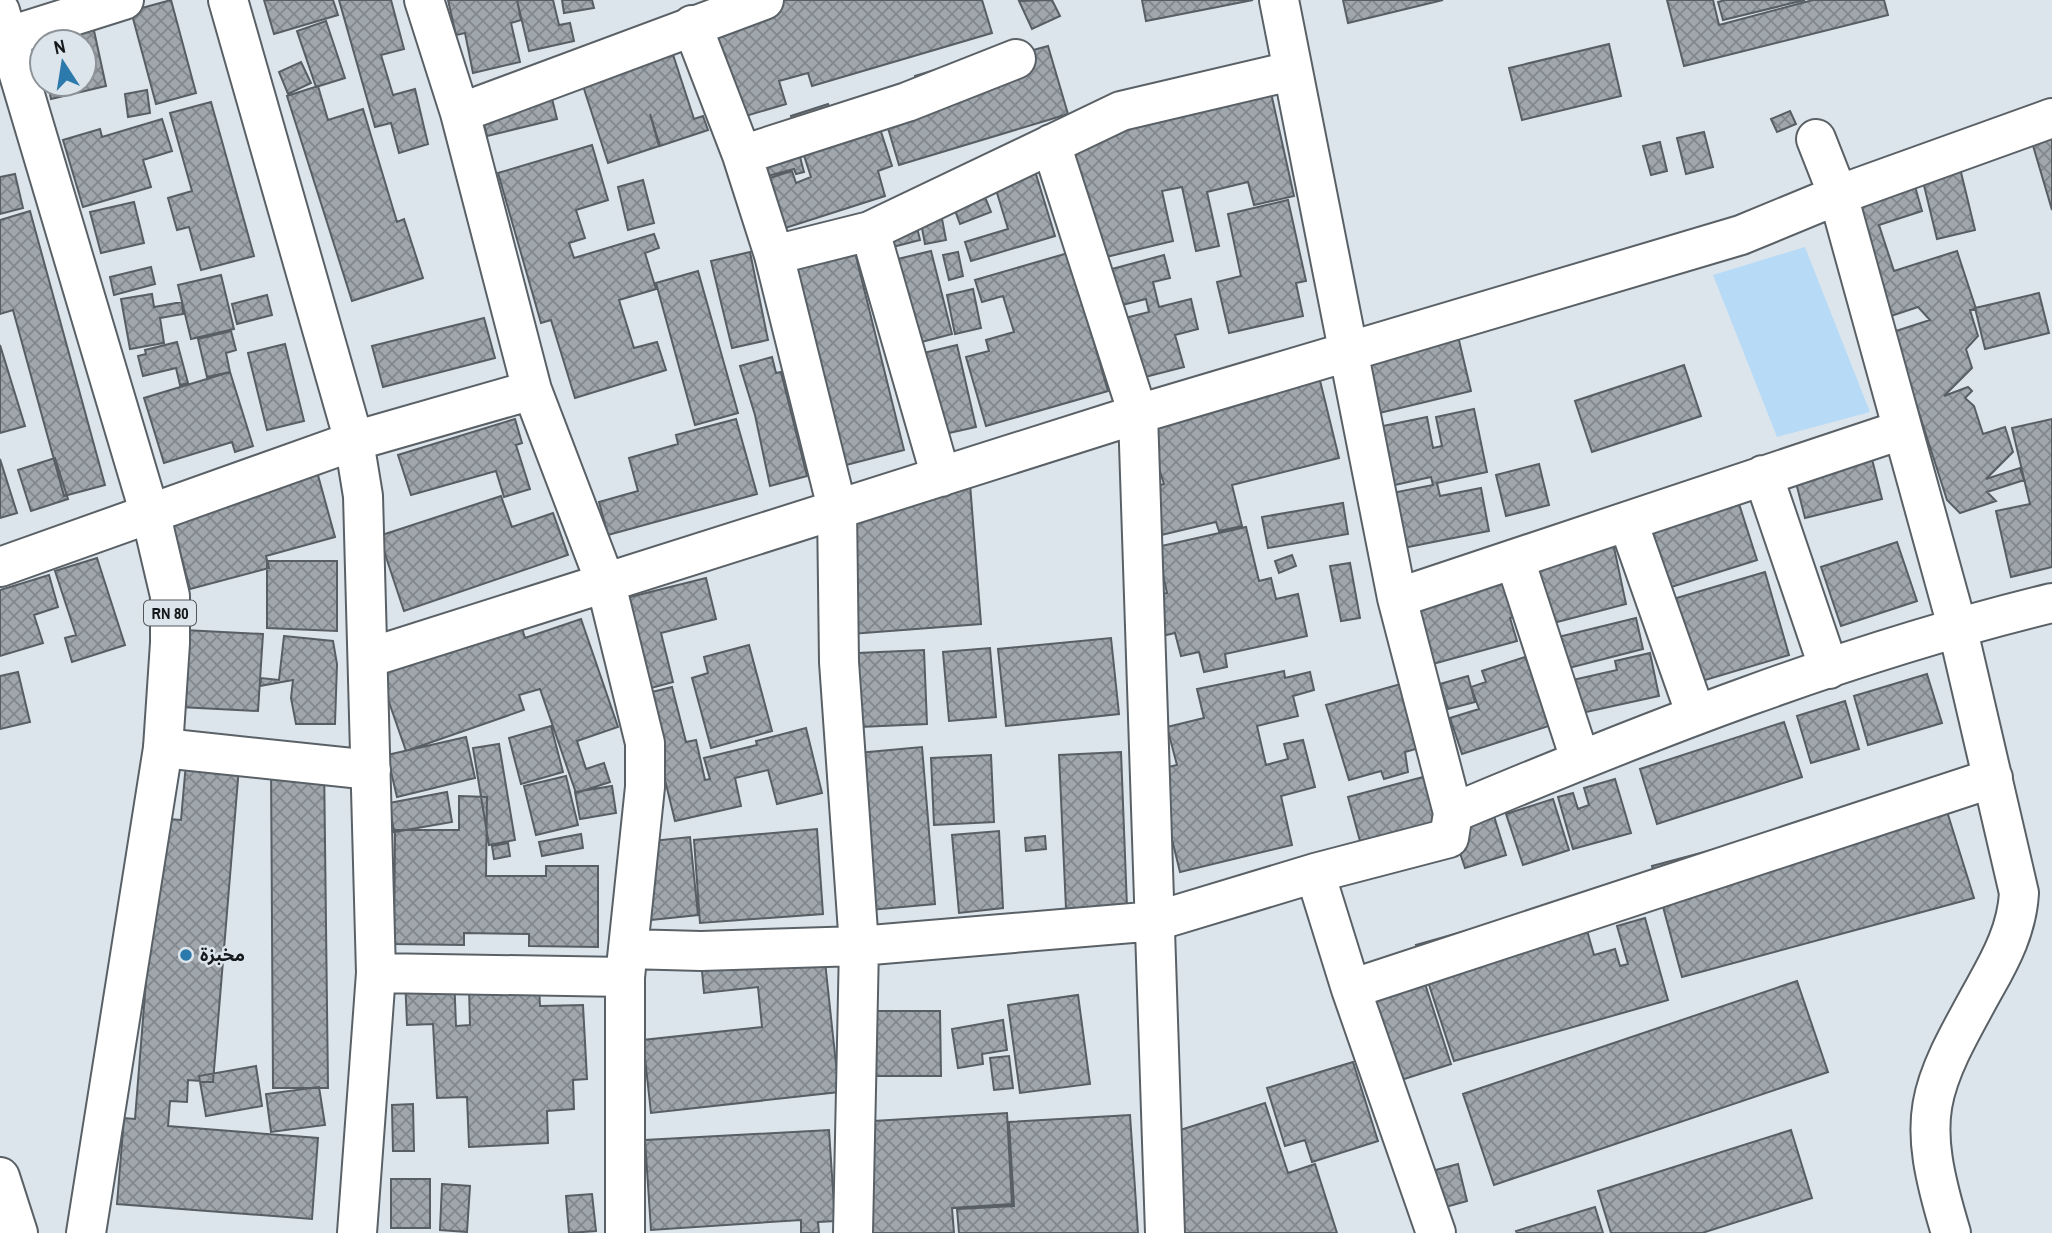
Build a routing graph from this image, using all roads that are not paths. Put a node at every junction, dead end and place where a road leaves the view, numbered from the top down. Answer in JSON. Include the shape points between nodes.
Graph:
{"nodes":[{"id":1,"x":124,"y":0,"type":"edge"},
{"id":2,"x":228,"y":0,"type":"edge"},
{"id":3,"x":424,"y":0,"type":"edge"},
{"id":4,"x":764,"y":0,"type":"edge"},
{"id":5,"x":1279,"y":0,"type":"edge"},
{"id":6,"x":692,"y":25,"type":"junction"},
{"id":7,"x":3,"y":29,"type":"edge"},
{"id":8,"x":1016,"y":59,"type":"dead end"},
{"id":9,"x":1291,"y":71,"type":"junction"},
{"id":10,"x":460,"y":113,"type":"junction"},
{"id":11,"x":2052,"y":118,"type":"edge"},
{"id":12,"x":1816,"y":139,"type":"dead end"},
{"id":13,"x":1051,"y":144,"type":"junction"},
{"id":14,"x":742,"y":155,"type":"junction"},
{"id":15,"x":1838,"y":194,"type":"junction"},
{"id":16,"x":870,"y":231,"type":"junction"},
{"id":17,"x":774,"y":255,"type":"junction"},
{"id":18,"x":1348,"y":352,"type":"junction"},
{"id":19,"x":532,"y":390,"type":"junction"},
{"id":20,"x":1138,"y":414,"type":"junction"},
{"id":21,"x":1901,"y":430,"type":"junction"},
{"id":22,"x":354,"y":441,"type":"junction"},
{"id":23,"x":1763,"y":475,"type":"junction"},
{"id":24,"x":941,"y":477,"type":"junction"},
{"id":25,"x":837,"y":508,"type":"junction"},
{"id":26,"x":149,"y":513,"type":"junction"},
{"id":27,"x":1628,"y":522,"type":"junction"},
{"id":28,"x":1515,"y":560,"type":"junction"},
{"id":29,"x":0,"y":567,"type":"edge"},
{"id":30,"x":606,"y":584,"type":"junction"},
{"id":31,"x":1397,"y":598,"type":"junction"},
{"id":32,"x":2052,"y":603,"type":"edge"},
{"id":33,"x":1957,"y":626,"type":"junction"},
{"id":34,"x":368,"y":658,"type":"junction"},
{"id":35,"x":1829,"y":668,"type":"junction"},
{"id":36,"x":1696,"y":715,"type":"junction"},
{"id":37,"x":163,"y":748,"type":"junction"},
{"id":38,"x":1580,"y":760,"type":"junction"},
{"id":39,"x":370,"y":770,"type":"junction"},
{"id":40,"x":1993,"y":778,"type":"junction"},
{"id":41,"x":1453,"y":813,"type":"junction"},
{"id":42,"x":1315,"y":873,"type":"junction"},
{"id":43,"x":1156,"y":921,"type":"junction"},
{"id":44,"x":859,"y":946,"type":"junction"},
{"id":45,"x":626,"y":963,"type":"junction"},
{"id":46,"x":376,"y":972,"type":"junction"},
{"id":47,"x":1350,"y":989,"type":"junction"},
{"id":48,"x":0,"y":1177,"type":"edge"},
{"id":49,"x":92,"y":1232,"type":"edge"},
{"id":50,"x":18,"y":1233,"type":"edge"},
{"id":51,"x":357,"y":1233,"type":"edge"},
{"id":52,"x":625,"y":1233,"type":"edge"},
{"id":53,"x":853,"y":1233,"type":"edge"},
{"id":54,"x":1165,"y":1233,"type":"edge"},
{"id":55,"x":1436,"y":1233,"type":"edge"},
{"id":56,"x":1951,"y":1233,"type":"edge"}],
"edges":[{"from":1,"to":7,"type":"street"},
{"from":2,"to":22,"type":"street"},
{"from":3,"to":10,"type":"street"},
{"from":4,"to":6,"type":"street"},
{"from":5,"to":9,"type":"street"},
{"from":6,"to":10,"type":"street"},
{"from":6,"to":14,"type":"street"},
{"from":7,"to":26,"type":"street","number":"RN 80"},
{"from":8,"to":14,"type":"street","via":[[907,102]]},
{"from":9,"to":13,"type":"street","via":[[1121,111]]},
{"from":9,"to":18,"type":"street"},
{"from":10,"to":19,"type":"street"},
{"from":11,"to":15,"type":"street"},
{"from":12,"to":15,"type":"street"},
{"from":13,"to":16,"type":"street"},
{"from":13,"to":20,"type":"street"},
{"from":14,"to":17,"type":"street"},
{"from":15,"to":18,"type":"street","via":[[1741,235]]},
{"from":15,"to":21,"type":"street"},
{"from":16,"to":17,"type":"street"},
{"from":16,"to":24,"type":"street"},
{"from":17,"to":25,"type":"street"},
{"from":18,"to":20,"type":"street"},
{"from":18,"to":31,"type":"street"},
{"from":19,"to":22,"type":"street"},
{"from":19,"to":30,"type":"street"},
{"from":20,"to":24,"type":"street"},
{"from":20,"to":43,"type":"street"},
{"from":21,"to":23,"type":"street"},
{"from":21,"to":33,"type":"street"},
{"from":22,"to":26,"type":"street"},
{"from":22,"to":34,"type":"street","via":[[363,496]]},
{"from":23,"to":27,"type":"street"},
{"from":23,"to":35,"type":"street"},
{"from":24,"to":25,"type":"street"},
{"from":25,"to":30,"type":"street"},
{"from":25,"to":44,"type":"street","via":[[840,674]]},
{"from":26,"to":29,"type":"street"},
{"from":26,"to":37,"type":"street","number":"RN 80","via":[[170,596]]},
{"from":27,"to":28,"type":"street"},
{"from":27,"to":36,"type":"street"},
{"from":28,"to":31,"type":"street"},
{"from":28,"to":38,"type":"street"},
{"from":30,"to":34,"type":"street"},
{"from":30,"to":45,"type":"street","via":[[645,743],[645,787]]},
{"from":31,"to":41,"type":"street"},
{"from":32,"to":33,"type":"street"},
{"from":33,"to":35,"type":"street"},
{"from":33,"to":40,"type":"street"},
{"from":34,"to":39,"type":"street"},
{"from":35,"to":36,"type":"street"},
{"from":36,"to":38,"type":"street"},
{"from":37,"to":39,"type":"street"},
{"from":37,"to":49,"type":"street","number":"RN 80"},
{"from":38,"to":41,"type":"street"},
{"from":39,"to":46,"type":"street"},
{"from":40,"to":47,"type":"street"},
{"from":40,"to":56,"type":"street","via":[[2015,871],[2018,913],[2005,951],[1935,1083],[1929,1146]]},
{"from":41,"to":42,"type":"street","via":[[1449,838]]},
{"from":42,"to":43,"type":"street"},
{"from":42,"to":47,"type":"street"},
{"from":43,"to":44,"type":"street"},
{"from":43,"to":54,"type":"street"},
{"from":44,"to":45,"type":"street","via":[[701,951]]},
{"from":44,"to":53,"type":"street"},
{"from":45,"to":46,"type":"street"},
{"from":45,"to":52,"type":"street"},
{"from":46,"to":51,"type":"street"},
{"from":47,"to":55,"type":"street"},
{"from":48,"to":50,"type":"street"}]}
